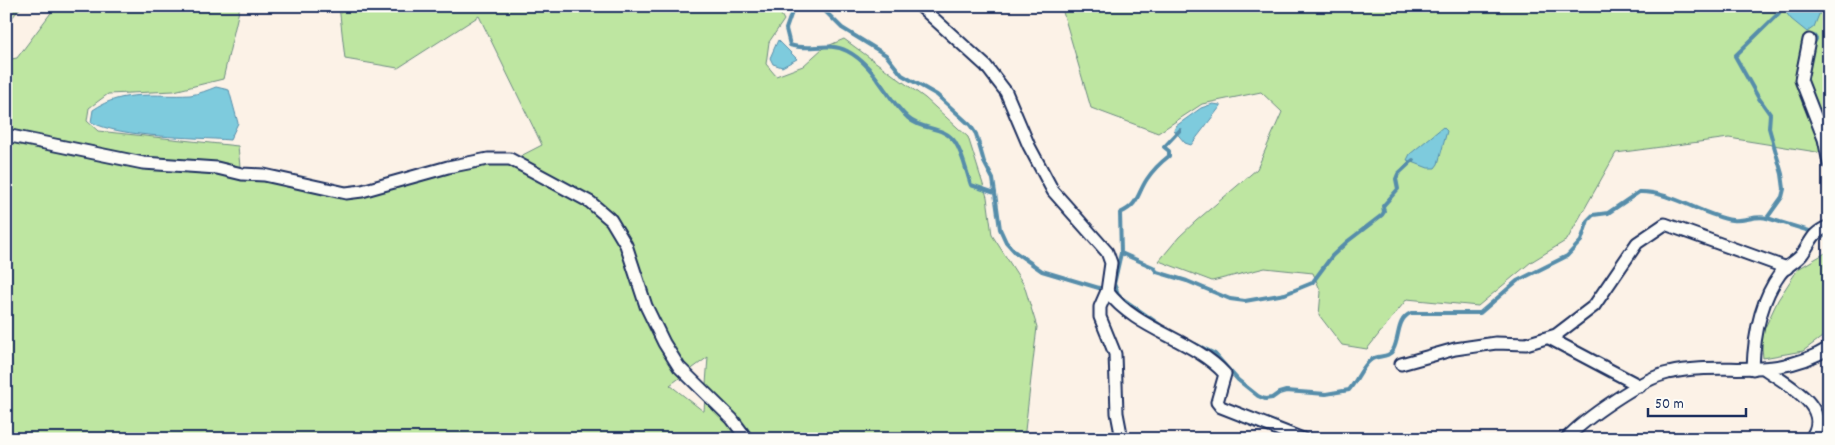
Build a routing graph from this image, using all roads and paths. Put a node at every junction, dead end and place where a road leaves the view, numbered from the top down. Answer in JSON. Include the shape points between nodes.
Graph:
{"nodes":[{"id":1,"x":920,"y":6,"type":"edge"},
{"id":2,"x":1809,"y":40,"type":"dead end"},
{"id":3,"x":6,"y":135,"type":"edge"},
{"id":4,"x":1829,"y":163,"type":"edge"},
{"id":5,"x":1829,"y":226,"type":"edge"},
{"id":6,"x":1786,"y":268,"type":"junction"},
{"id":7,"x":1106,"y":291,"type":"junction"},
{"id":8,"x":1549,"y":338,"type":"junction"},
{"id":9,"x":1829,"y":348,"type":"edge"},
{"id":10,"x":1401,"y":364,"type":"dead end"},
{"id":11,"x":1753,"y":369,"type":"junction"},
{"id":12,"x":1765,"y":369,"type":"junction"},
{"id":13,"x":1640,"y":386,"type":"junction"},
{"id":14,"x":747,"y":439,"type":"edge"},
{"id":15,"x":1122,"y":439,"type":"edge"},
{"id":16,"x":1303,"y":439,"type":"edge"},
{"id":17,"x":1566,"y":439,"type":"edge"},
{"id":18,"x":1810,"y":439,"type":"edge"}],
"edges":[{"from":1,"to":7,"type":"street","via":[[970,49],[1006,92],[1053,191],[1107,252],[1111,263]]},
{"from":2,"to":4,"type":"street","via":[[1801,80],[1824,138]]},
{"from":3,"to":14,"type":"street","via":[[143,163],[217,168],[346,193],[448,167],[488,159],[510,159],[590,202],[611,220],[626,245],[646,306],[664,343],[679,367],[732,419]]},
{"from":5,"to":6,"type":"street","via":[[1814,234],[1803,254]]},
{"from":6,"to":8,"type":"street","via":[[1665,224],[1637,242],[1594,306]]},
{"from":6,"to":11,"type":"street","via":[[1774,283],[1759,320]]},
{"from":7,"to":15,"type":"street","via":[[1100,317],[1115,354],[1117,413]]},
{"from":7,"to":16,"type":"street","via":[[1133,315],[1212,360],[1225,374],[1217,402],[1221,407]]},
{"from":8,"to":10,"type":"street","via":[[1526,344],[1496,343],[1455,349]]},
{"from":8,"to":13,"type":"street"},
{"from":9,"to":12,"type":"street","via":[[1797,363]]},
{"from":11,"to":12,"type":"street"},
{"from":11,"to":13,"type":"street","via":[[1667,373]]},
{"from":12,"to":18,"type":"street","via":[[1803,396],[1813,408],[1818,419],[1817,430]]},
{"from":13,"to":17,"type":"street","via":[[1586,421]]}]}
